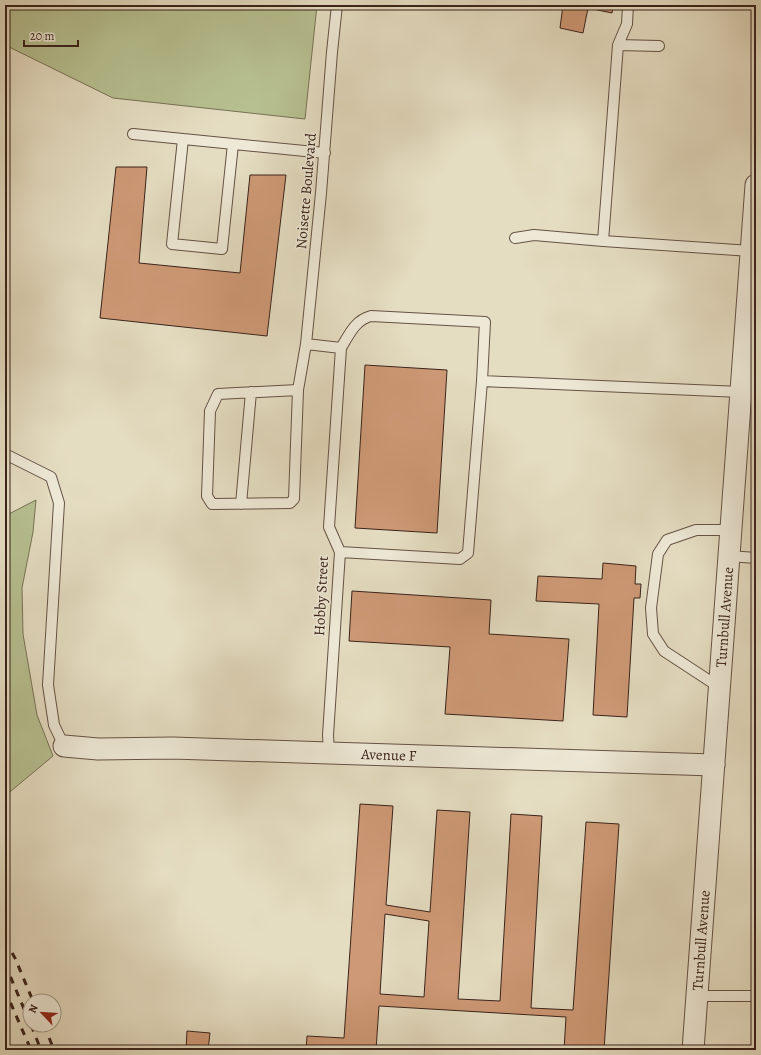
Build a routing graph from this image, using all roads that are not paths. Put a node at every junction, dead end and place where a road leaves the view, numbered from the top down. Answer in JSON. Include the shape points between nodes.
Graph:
{"nodes":[{"id":1,"x":337,"y":5,"type":"edge"},
{"id":2,"x":628,"y":5,"type":"edge"},
{"id":3,"x":618,"y":45,"type":"junction"},
{"id":4,"x":659,"y":46,"type":"dead end"},
{"id":5,"x":133,"y":134,"type":"dead end"},
{"id":6,"x":182,"y":139,"type":"junction"},
{"id":7,"x":233,"y":144,"type":"junction"},
{"id":8,"x":324,"y":153,"type":"junction"},
{"id":9,"x":756,"y":185,"type":"edge"},
{"id":10,"x":515,"y":238,"type":"dead end"},
{"id":11,"x":603,"y":241,"type":"junction"},
{"id":12,"x":751,"y":251,"type":"junction"},
{"id":13,"x":306,"y":344,"type":"junction"},
{"id":14,"x":341,"y":348,"type":"junction"},
{"id":15,"x":482,"y":381,"type":"junction"},
{"id":16,"x":298,"y":390,"type":"junction"},
{"id":17,"x":251,"y":392,"type":"junction"},
{"id":18,"x":741,"y":392,"type":"junction"},
{"id":19,"x":5,"y":454,"type":"edge"},
{"id":20,"x":242,"y":504,"type":"junction"},
{"id":21,"x":731,"y":530,"type":"junction"},
{"id":22,"x":340,"y":552,"type":"junction"},
{"id":23,"x":729,"y":556,"type":"junction"},
{"id":24,"x":756,"y":558,"type":"edge"},
{"id":25,"x":719,"y":687,"type":"junction"},
{"id":26,"x":64,"y":746,"type":"joint"},
{"id":27,"x":328,"y":752,"type":"junction"},
{"id":28,"x":714,"y":765,"type":"junction"},
{"id":29,"x":697,"y":996,"type":"junction"},
{"id":30,"x":756,"y":996,"type":"edge"},
{"id":31,"x":693,"y":1050,"type":"edge"}],
"edges":[{"from":1,"to":8,"type":"lane","name":"Noisette Boulevard"},
{"from":2,"to":3,"type":"lane","via":[[626,24]]},
{"from":3,"to":4,"type":"lane"},
{"from":3,"to":11,"type":"lane"},
{"from":5,"to":6,"type":"lane"},
{"from":6,"to":7,"type":"lane"},
{"from":6,"to":7,"type":"lane","via":[[172,244],[222,249]]},
{"from":7,"to":8,"type":"lane"},
{"from":8,"to":13,"type":"lane","name":"Noisette Boulevard"},
{"from":9,"to":12,"type":"street","name":"Turnbull Avenue"},
{"from":10,"to":11,"type":"lane","via":[[534,235]]},
{"from":11,"to":12,"type":"lane"},
{"from":12,"to":18,"type":"street","name":"Turnbull Avenue"},
{"from":13,"to":14,"type":"lane"},
{"from":13,"to":16,"type":"lane","name":"Noisette Boulevard"},
{"from":14,"to":15,"type":"lane","via":[[353,327],[371,316],[485,322]]},
{"from":14,"to":22,"type":"lane","name":"Hobby Street","via":[[329,527]]},
{"from":15,"to":18,"type":"lane"},
{"from":15,"to":22,"type":"lane","via":[[468,553],[460,559]]},
{"from":16,"to":17,"type":"lane"},
{"from":16,"to":20,"type":"lane","name":"Noisette Boulevard","via":[[294,499],[290,504]]},
{"from":17,"to":20,"type":"lane"},
{"from":17,"to":20,"type":"lane","via":[[218,394],[210,411],[207,496],[212,504]]},
{"from":18,"to":21,"type":"street","name":"Turnbull Avenue"},
{"from":19,"to":26,"type":"lane","via":[[51,477],[59,504],[48,685],[54,725]]},
{"from":21,"to":23,"type":"street","name":"Turnbull Avenue"},
{"from":21,"to":25,"type":"lane","via":[[696,530],[667,540],[658,554],[651,608],[653,634],[664,651]]},
{"from":22,"to":27,"type":"lane","name":"Hobby Street"},
{"from":23,"to":24,"type":"lane"},
{"from":23,"to":25,"type":"street","name":"Turnbull Avenue"},
{"from":25,"to":28,"type":"street","name":"Turnbull Avenue"},
{"from":26,"to":27,"type":"street","name":"Avenue F","via":[[98,749]]},
{"from":27,"to":28,"type":"street","name":"Avenue F"},
{"from":28,"to":29,"type":"street","name":"Turnbull Avenue"},
{"from":29,"to":30,"type":"lane"},
{"from":29,"to":31,"type":"street","name":"Turnbull Avenue"}]}
